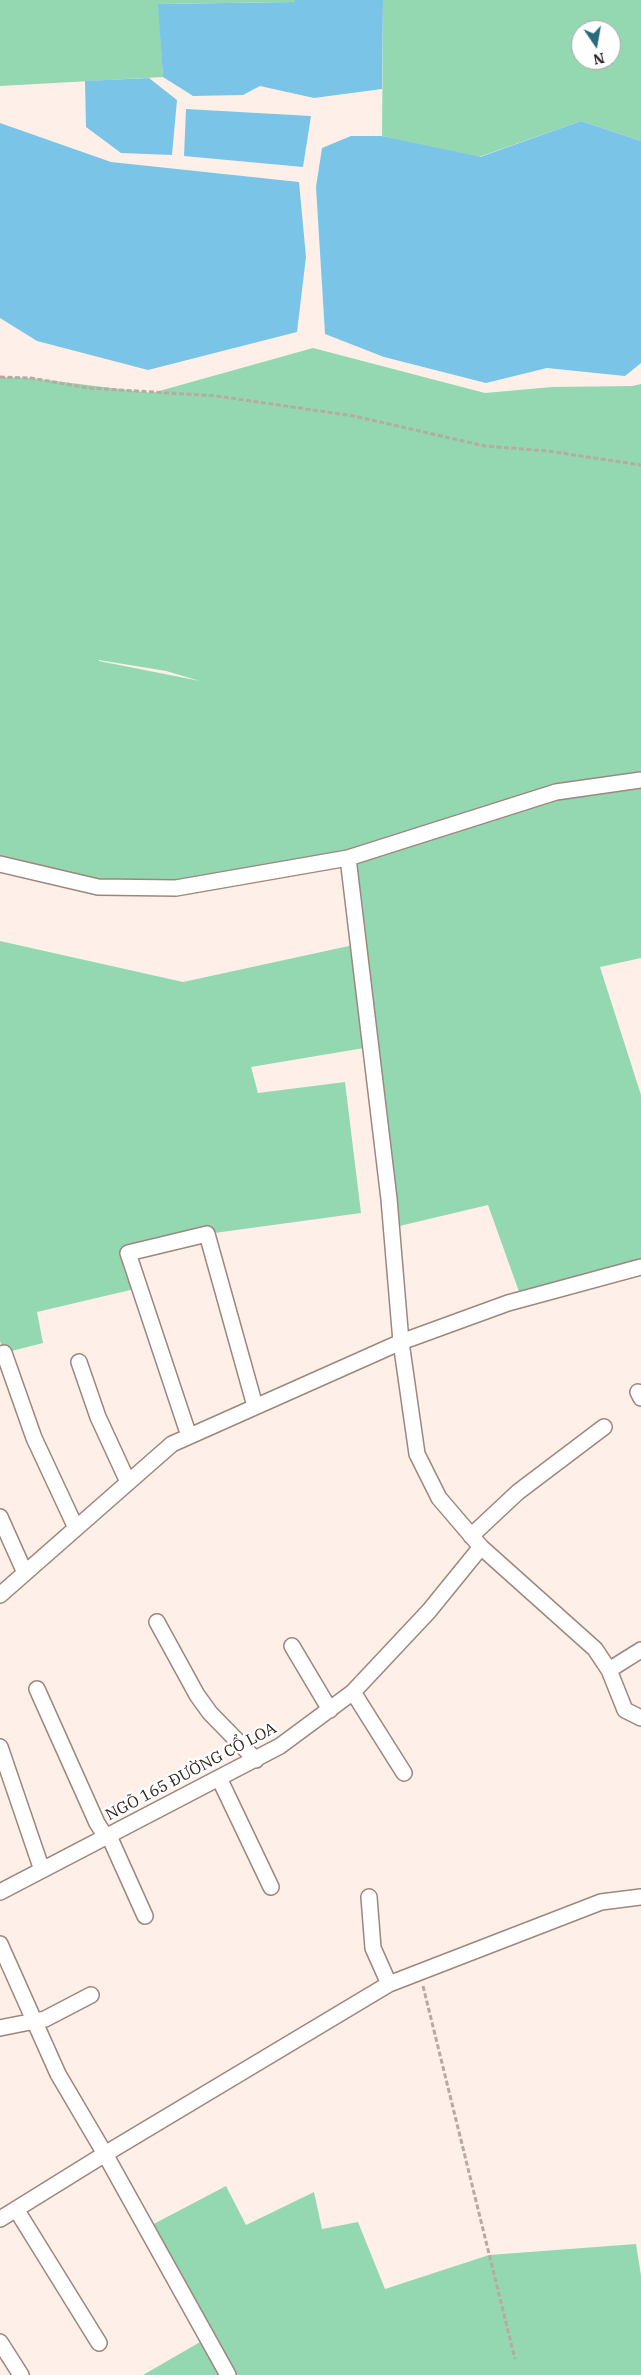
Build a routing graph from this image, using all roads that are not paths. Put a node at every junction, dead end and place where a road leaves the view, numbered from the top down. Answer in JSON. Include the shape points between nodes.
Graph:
{"nodes":[{"id":1,"x":641,"y":780,"type":"edge"},
{"id":2,"x":348,"y":858,"type":"junction"},
{"id":3,"x":0,"y":864,"type":"edge"},
{"id":4,"x":641,"y":1267,"type":"edge"},
{"id":5,"x":401,"y":1342,"type":"junction"},
{"id":6,"x":4,"y":1353,"type":"dead end"},
{"id":7,"x":79,"y":1362,"type":"dead end"},
{"id":8,"x":255,"y":1406,"type":"junction"},
{"id":9,"x":604,"y":1427,"type":"dead end"},
{"id":10,"x":189,"y":1436,"type":"junction"},
{"id":11,"x":128,"y":1482,"type":"junction"},
{"id":12,"x":0,"y":1517,"type":"edge"},
{"id":13,"x":76,"y":1528,"type":"junction"},
{"id":14,"x":476,"y":1541,"type":"junction"},
{"id":15,"x":25,"y":1573,"type":"junction"},
{"id":16,"x":0,"y":1595,"type":"edge"},
{"id":17,"x":157,"y":1622,"type":"dead end"},
{"id":18,"x":292,"y":1646,"type":"dead end"},
{"id":19,"x":641,"y":1650,"type":"edge"},
{"id":20,"x":609,"y":1670,"type":"junction"},
{"id":21,"x":37,"y":1689,"type":"dead end"},
{"id":22,"x":353,"y":1692,"type":"junction"},
{"id":23,"x":330,"y":1710,"type":"junction"},
{"id":24,"x":641,"y":1718,"type":"edge"},
{"id":25,"x":0,"y":1747,"type":"edge"},
{"id":26,"x":256,"y":1760,"type":"junction"},
{"id":27,"x":404,"y":1773,"type":"dead end"},
{"id":28,"x":219,"y":1778,"type":"junction"},
{"id":29,"x":107,"y":1836,"type":"junction"},
{"id":30,"x":42,"y":1870,"type":"junction"},
{"id":31,"x":271,"y":1887,"type":"dead end"},
{"id":32,"x":0,"y":1892,"type":"edge"},
{"id":33,"x":369,"y":1897,"type":"dead end"},
{"id":34,"x":641,"y":1897,"type":"edge"},
{"id":35,"x":145,"y":1916,"type":"dead end"},
{"id":36,"x":0,"y":1944,"type":"edge"},
{"id":37,"x":389,"y":1984,"type":"junction"},
{"id":38,"x":91,"y":1995,"type":"dead end"},
{"id":39,"x":35,"y":2021,"type":"junction"},
{"id":40,"x":0,"y":2028,"type":"edge"},
{"id":41,"x":105,"y":2154,"type":"junction"},
{"id":42,"x":16,"y":2209,"type":"junction"},
{"id":43,"x":0,"y":2220,"type":"edge"},
{"id":44,"x":0,"y":2342,"type":"edge"},
{"id":45,"x":99,"y":2343,"type":"dead end"},
{"id":46,"x":21,"y":2375,"type":"edge"},
{"id":47,"x":228,"y":2375,"type":"edge"}],
"edges":[{"from":1,"to":2,"type":"street","via":[[556,792]]},
{"from":2,"to":3,"type":"street","via":[[176,888],[98,887]]},
{"from":2,"to":5,"type":"street","via":[[389,1200]]},
{"from":4,"to":5,"type":"street","via":[[508,1303]]},
{"from":5,"to":8,"type":"street"},
{"from":5,"to":14,"type":"street","via":[[417,1454],[439,1498]]},
{"from":6,"to":13,"type":"street","via":[[34,1438]]},
{"from":7,"to":11,"type":"street","via":[[98,1417]]},
{"from":8,"to":10,"type":"street"},
{"from":8,"to":10,"type":"street","via":[[207,1234],[128,1253]]},
{"from":9,"to":14,"type":"street","name":"NGÕ 165 ĐƯỜNG CỔ LOA","via":[[518,1492]]},
{"from":10,"to":11,"type":"street","via":[[172,1444]]},
{"from":11,"to":13,"type":"street"},
{"from":12,"to":15,"type":"street"},
{"from":13,"to":15,"type":"street"},
{"from":14,"to":20,"type":"street","via":[[595,1649]]},
{"from":14,"to":22,"type":"street","name":"NGÕ 165 ĐƯỜNG CỔ LOA","via":[[428,1611]]},
{"from":15,"to":16,"type":"street"},
{"from":17,"to":26,"type":"street","via":[[197,1695]]},
{"from":18,"to":23,"type":"street"},
{"from":19,"to":20,"type":"street"},
{"from":20,"to":24,"type":"street","via":[[625,1710]]},
{"from":21,"to":29,"type":"street","via":[[97,1823]]},
{"from":22,"to":23,"type":"street","name":"NGÕ 165 ĐƯỜNG CỔ LOA"},
{"from":22,"to":27,"type":"street"},
{"from":23,"to":26,"type":"street","name":"NGÕ 165 ĐƯỜNG CỔ LOA"},
{"from":25,"to":30,"type":"street"},
{"from":26,"to":28,"type":"street","name":"NGÕ 165 ĐƯỜNG CỔ LOA"},
{"from":28,"to":29,"type":"street","name":"NGÕ 165 ĐƯỜNG CỔ LOA"},
{"from":28,"to":31,"type":"street"},
{"from":29,"to":30,"type":"street","name":"NGÕ 165 ĐƯỜNG CỔ LOA"},
{"from":29,"to":35,"type":"street"},
{"from":30,"to":32,"type":"street","name":"NGÕ 165 ĐƯỜNG CỔ LOA"},
{"from":33,"to":37,"type":"street","via":[[373,1948]]},
{"from":34,"to":37,"type":"street","via":[[601,1902]]},
{"from":36,"to":39,"type":"street"},
{"from":37,"to":41,"type":"street"},
{"from":38,"to":39,"type":"street"},
{"from":39,"to":40,"type":"street"},
{"from":39,"to":41,"type":"street","via":[[58,2074]]},
{"from":41,"to":42,"type":"street"},
{"from":41,"to":47,"type":"street"},
{"from":42,"to":43,"type":"street"},
{"from":42,"to":45,"type":"street"},
{"from":44,"to":46,"type":"street"}]}
